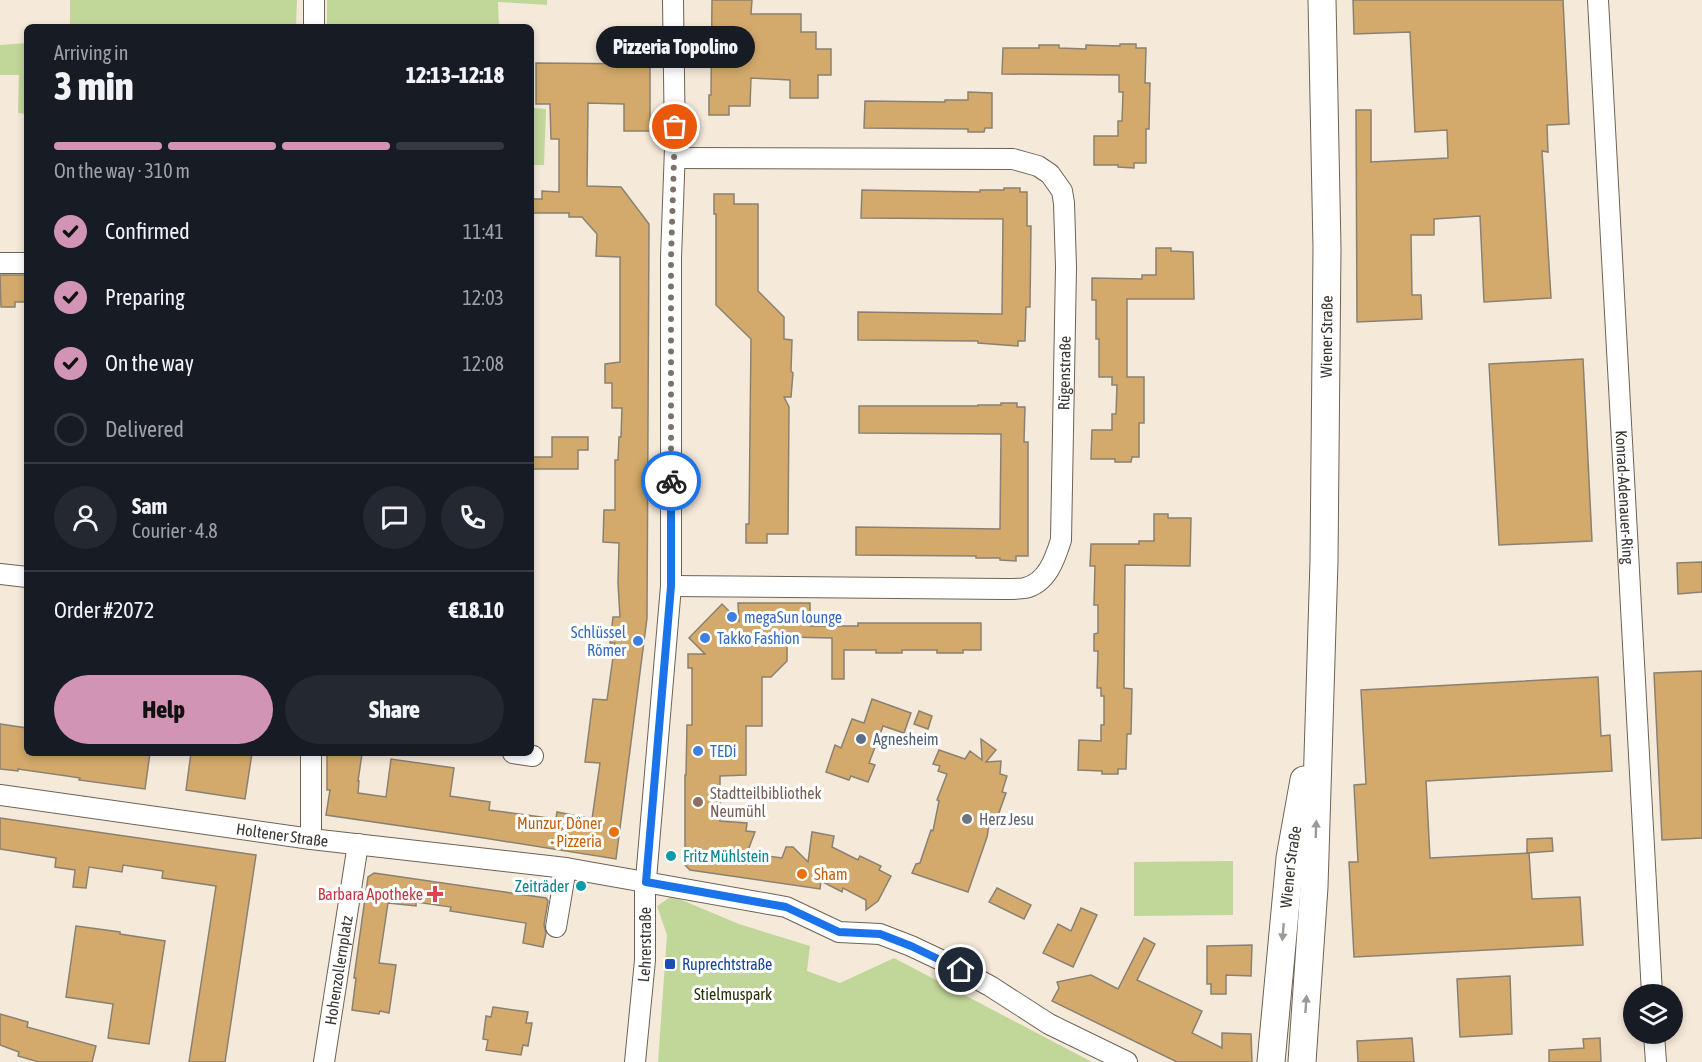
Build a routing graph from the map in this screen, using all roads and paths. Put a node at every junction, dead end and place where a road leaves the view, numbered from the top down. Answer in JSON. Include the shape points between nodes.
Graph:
{"nodes":[{"id":1,"x":314,"y":0,"type":"edge"},
{"id":2,"x":673,"y":0,"type":"edge"},
{"id":3,"x":1322,"y":0,"type":"edge"},
{"id":4,"x":1598,"y":0,"type":"edge"},
{"id":5,"x":314,"y":24,"type":"edge"},
{"id":6,"x":675,"y":158,"type":"junction"},
{"id":7,"x":24,"y":262,"type":"edge"},
{"id":8,"x":0,"y":263,"type":"edge"},
{"id":9,"x":0,"y":574,"type":"edge"},
{"id":10,"x":24,"y":577,"type":"edge"},
{"id":11,"x":671,"y":586,"type":"junction"},
{"id":12,"x":1322,"y":672,"type":"junction"},
{"id":13,"x":311,"y":756,"type":"edge"},
{"id":14,"x":0,"y":795,"type":"edge"},
{"id":15,"x":311,"y":839,"type":"junction"},
{"id":16,"x":358,"y":844,"type":"junction"},
{"id":17,"x":566,"y":868,"type":"junction"},
{"id":18,"x":646,"y":882,"type":"junction"},
{"id":19,"x":556,"y":927,"type":"dead end"},
{"id":20,"x":1651,"y":984,"type":"edge"},
{"id":21,"x":1655,"y":1044,"type":"edge"},
{"id":22,"x":324,"y":1062,"type":"edge"},
{"id":23,"x":635,"y":1062,"type":"edge"},
{"id":24,"x":1127,"y":1062,"type":"edge"},
{"id":25,"x":1271,"y":1062,"type":"edge"},
{"id":26,"x":1302,"y":1062,"type":"edge"},
{"id":27,"x":1656,"y":1062,"type":"edge"}],
"edges":[{"from":1,"to":5,"type":"street"},
{"from":2,"to":6,"type":"street","name":"Lehrerstraße"},
{"from":3,"to":12,"type":"street","name":"Wiener Straße","via":[[1327,248]]},
{"from":4,"to":20,"type":"street","name":"Konrad-Adenauer-Ring"},
{"from":6,"to":11,"type":"street","name":"Lehrerstraße","via":[[671,258]]},
{"from":6,"to":11,"type":"street","name":"Rügenstraße","via":[[1027,162],[1050,174],[1062,192],[1066,267],[1061,540],[1055,560],[1044,576],[1028,587],[1005,590]]},
{"from":7,"to":8,"type":"street"},
{"from":9,"to":10,"type":"street"},
{"from":11,"to":18,"type":"street","name":"Lehrerstraße"},
{"from":12,"to":25,"type":"street","name":"Wiener Straße","one_way":true,"via":[[1290,858]]},
{"from":26,"to":12,"type":"street","name":"Wiener Straße","one_way":true,"via":[[1314,887]]},
{"from":13,"to":15,"type":"street"},
{"from":14,"to":15,"type":"street","name":"Holtener Straße"},
{"from":15,"to":16,"type":"street","name":"Holtener Straße"},
{"from":16,"to":17,"type":"street","name":"Holtener Straße"},
{"from":16,"to":22,"type":"street","name":"Hohenzollernplatz"},
{"from":17,"to":18,"type":"street","name":"Holtener Straße"},
{"from":17,"to":19,"type":"street"},
{"from":18,"to":23,"type":"street","name":"Lehrerstraße","via":[[645,960]]},
{"from":18,"to":24,"type":"street","name":"Holtener Straße","via":[[786,907],[839,932],[880,934],[946,963],[1049,1024]]},
{"from":21,"to":27,"type":"street"}]}
